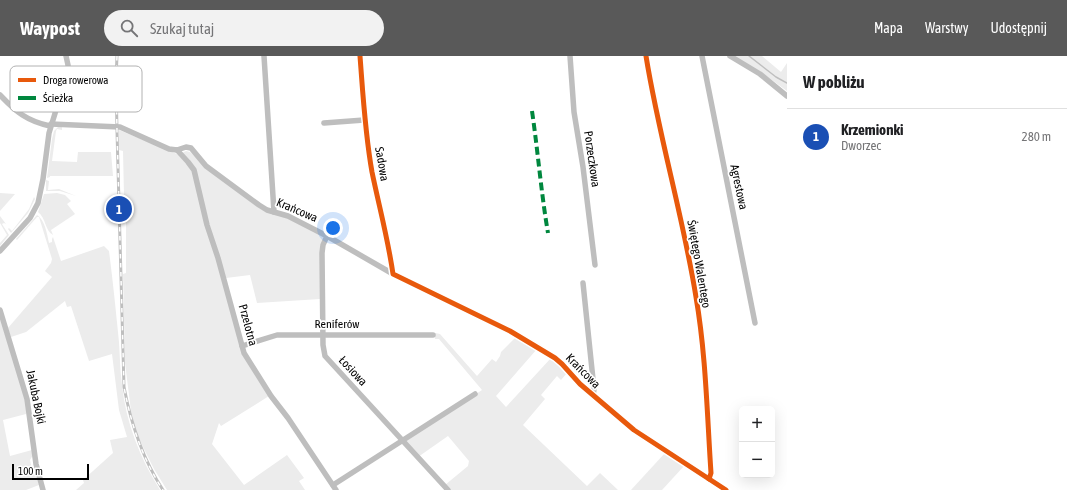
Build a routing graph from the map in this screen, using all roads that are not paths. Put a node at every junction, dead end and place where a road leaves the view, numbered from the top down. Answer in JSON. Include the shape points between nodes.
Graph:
{"nodes":[{"id":1,"x":66,"y":56,"type":"edge"},
{"id":2,"x":264,"y":56,"type":"edge"},
{"id":3,"x":360,"y":56,"type":"edge"},
{"id":4,"x":570,"y":56,"type":"edge"},
{"id":5,"x":646,"y":56,"type":"edge"},
{"id":6,"x":702,"y":56,"type":"edge"},
{"id":7,"x":730,"y":56,"type":"edge"},
{"id":8,"x":68,"y":66,"type":"edge"},
{"id":9,"x":0,"y":95,"type":"edge"},
{"id":10,"x":787,"y":96,"type":"edge"},
{"id":11,"x":10,"y":106,"type":"edge"},
{"id":12,"x":18,"y":112,"type":"edge"},
{"id":13,"x":55,"y":112,"type":"edge"},
{"id":14,"x":364,"y":120,"type":"junction"},
{"id":15,"x":324,"y":123,"type":"dead end"},
{"id":16,"x":51,"y":125,"type":"junction"},
{"id":17,"x":177,"y":150,"type":"junction"},
{"id":18,"x":274,"y":212,"type":"junction"},
{"id":19,"x":327,"y":236,"type":"junction"},
{"id":20,"x":0,"y":252,"type":"edge"},
{"id":21,"x":596,"y":265,"type":"dead end"},
{"id":22,"x":393,"y":274,"type":"junction"},
{"id":23,"x":583,"y":283,"type":"dead end"},
{"id":24,"x":0,"y":310,"type":"edge"},
{"id":25,"x":755,"y":323,"type":"dead end"},
{"id":26,"x":323,"y":335,"type":"junction"},
{"id":27,"x":433,"y":335,"type":"dead end"},
{"id":28,"x":242,"y":346,"type":"junction"},
{"id":29,"x":475,"y":394,"type":"dead end"},
{"id":30,"x":593,"y":396,"type":"junction"},
{"id":31,"x":402,"y":442,"type":"junction"},
{"id":32,"x":709,"y":479,"type":"junction"},
{"id":33,"x":334,"y":487,"type":"edge"},
{"id":34,"x":43,"y":490,"type":"edge"},
{"id":35,"x":448,"y":490,"type":"edge"},
{"id":36,"x":726,"y":490,"type":"edge"}],
"edges":[{"from":1,"to":8,"type":"street"},
{"from":2,"to":18,"type":"street"},
{"from":3,"to":14,"type":"street","name":"Sadowa"},
{"from":4,"to":21,"type":"street","name":"Porzeczkowa","via":[[574,112]]},
{"from":5,"to":32,"type":"street","name":"Świętego Walentego","via":[[696,297],[704,357],[711,473]]},
{"from":6,"to":25,"type":"street","name":"Agrestowa"},
{"from":7,"to":10,"type":"street","via":[[760,74]]},
{"from":9,"to":11,"type":"street","name":"Krańcowa"},
{"from":12,"to":16,"type":"street","name":"Krańcowa","via":[[36,123]]},
{"from":13,"to":16,"type":"street"},
{"from":14,"to":15,"type":"street"},
{"from":14,"to":22,"type":"street","name":"Sadowa"},
{"from":16,"to":17,"type":"street","name":"Krańcowa","via":[[120,127],[169,149]]},
{"from":16,"to":20,"type":"street","via":[[41,192],[36,206],[23,226]]},
{"from":17,"to":18,"type":"street","name":"Krańcowa","via":[[191,148],[206,166],[259,205]]},
{"from":17,"to":28,"type":"street","name":"Przelotna","via":[[194,170]]},
{"from":18,"to":19,"type":"street","name":"Krańcowa","via":[[288,216]]},
{"from":19,"to":22,"type":"street","name":"Krańcowa"},
{"from":19,"to":26,"type":"street","name":"Łosiowa","via":[[322,253]]},
{"from":22,"to":30,"type":"street","name":"Krańcowa","via":[[540,348],[562,364]]},
{"from":23,"to":30,"type":"street"},
{"from":24,"to":34,"type":"street","name":"Jakuba Bojki","via":[[27,399],[36,464]]},
{"from":26,"to":27,"type":"street","name":"Reniferów"},
{"from":26,"to":28,"type":"street","name":"Reniferów","via":[[277,335]]},
{"from":26,"to":31,"type":"street","name":"Łosiowa","via":[[323,350],[327,360]]},
{"from":28,"to":33,"type":"street","name":"Przelotna","via":[[271,396]]},
{"from":29,"to":31,"type":"street"},
{"from":30,"to":32,"type":"street","name":"Krańcowa","via":[[647,439]]},
{"from":31,"to":33,"type":"street"},
{"from":31,"to":35,"type":"street","name":"Łosiowa"},
{"from":32,"to":36,"type":"street","name":"Krańcowa"}]}
